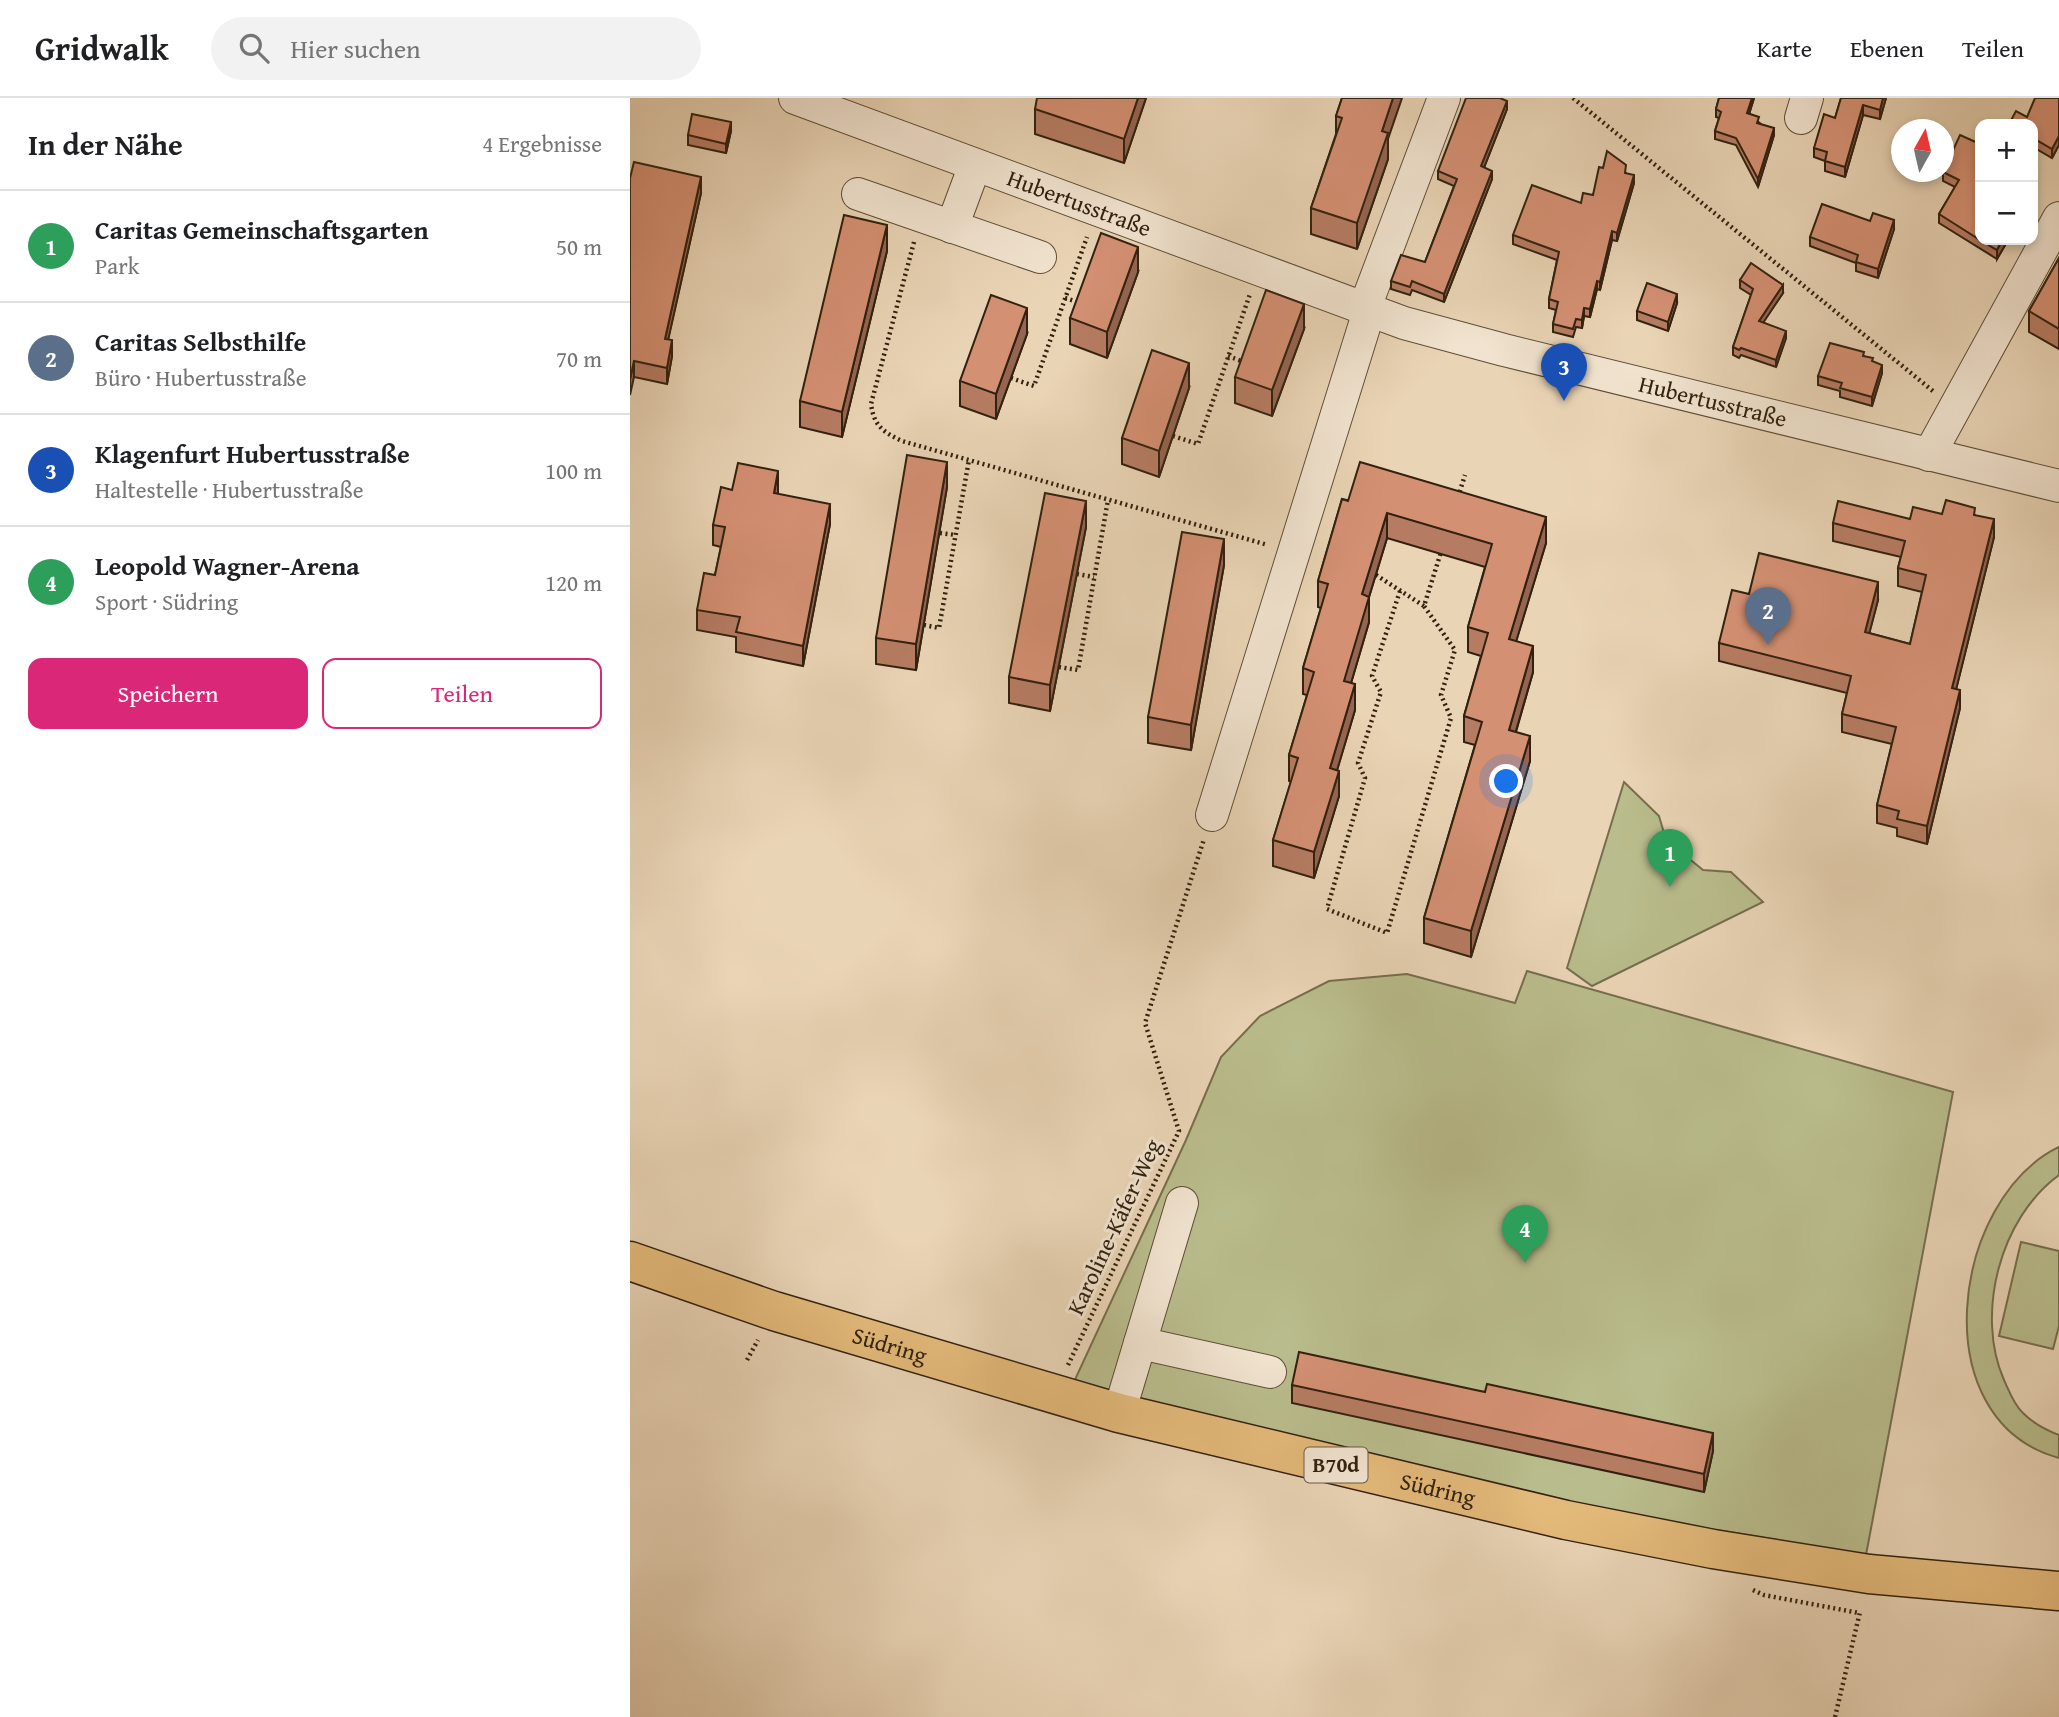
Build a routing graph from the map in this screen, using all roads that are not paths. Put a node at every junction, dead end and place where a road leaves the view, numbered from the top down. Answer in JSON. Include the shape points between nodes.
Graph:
{"nodes":[{"id":1,"x":794,"y":98,"type":"edge"},
{"id":2,"x":1444,"y":98,"type":"edge"},
{"id":3,"x":975,"y":165,"type":"junction"},
{"id":4,"x":858,"y":194,"type":"dead end"},
{"id":5,"x":2059,"y":219,"type":"edge"},
{"id":6,"x":952,"y":227,"type":"junction"},
{"id":7,"x":1040,"y":257,"type":"dead end"},
{"id":8,"x":1366,"y":311,"type":"junction"},
{"id":9,"x":1929,"y":455,"type":"junction"},
{"id":10,"x":2059,"y":486,"type":"edge"},
{"id":11,"x":1212,"y":815,"type":"road end"},
{"id":12,"x":1182,"y":1203,"type":"dead end"},
{"id":13,"x":630,"y":1261,"type":"edge"},
{"id":14,"x":1140,"y":1343,"type":"junction"},
{"id":15,"x":1270,"y":1373,"type":"dead end"},
{"id":16,"x":1119,"y":1413,"type":"junction"},
{"id":17,"x":2059,"y":1591,"type":"edge"}],
"edges":[{"from":1,"to":3,"type":"street","name":"Hubertusstraße"},
{"from":2,"to":8,"type":"street"},
{"from":3,"to":6,"type":"street"},
{"from":3,"to":8,"type":"street","name":"Hubertusstraße"},
{"from":4,"to":6,"type":"street"},
{"from":5,"to":9,"type":"street"},
{"from":6,"to":7,"type":"street"},
{"from":8,"to":9,"type":"street","name":"Hubertusstraße","via":[[1504,350]]},
{"from":8,"to":11,"type":"street"},
{"from":9,"to":10,"type":"street","name":"Hubertusstraße"},
{"from":12,"to":14,"type":"street"},
{"from":13,"to":16,"type":"main road","name":"Südring","number":"B70d","via":[[774,1311]]},
{"from":14,"to":15,"type":"street"},
{"from":14,"to":16,"type":"street"},
{"from":16,"to":17,"type":"main road","name":"Südring","number":"B70d","via":[[1566,1520],[1713,1549],[1868,1574]]}]}
